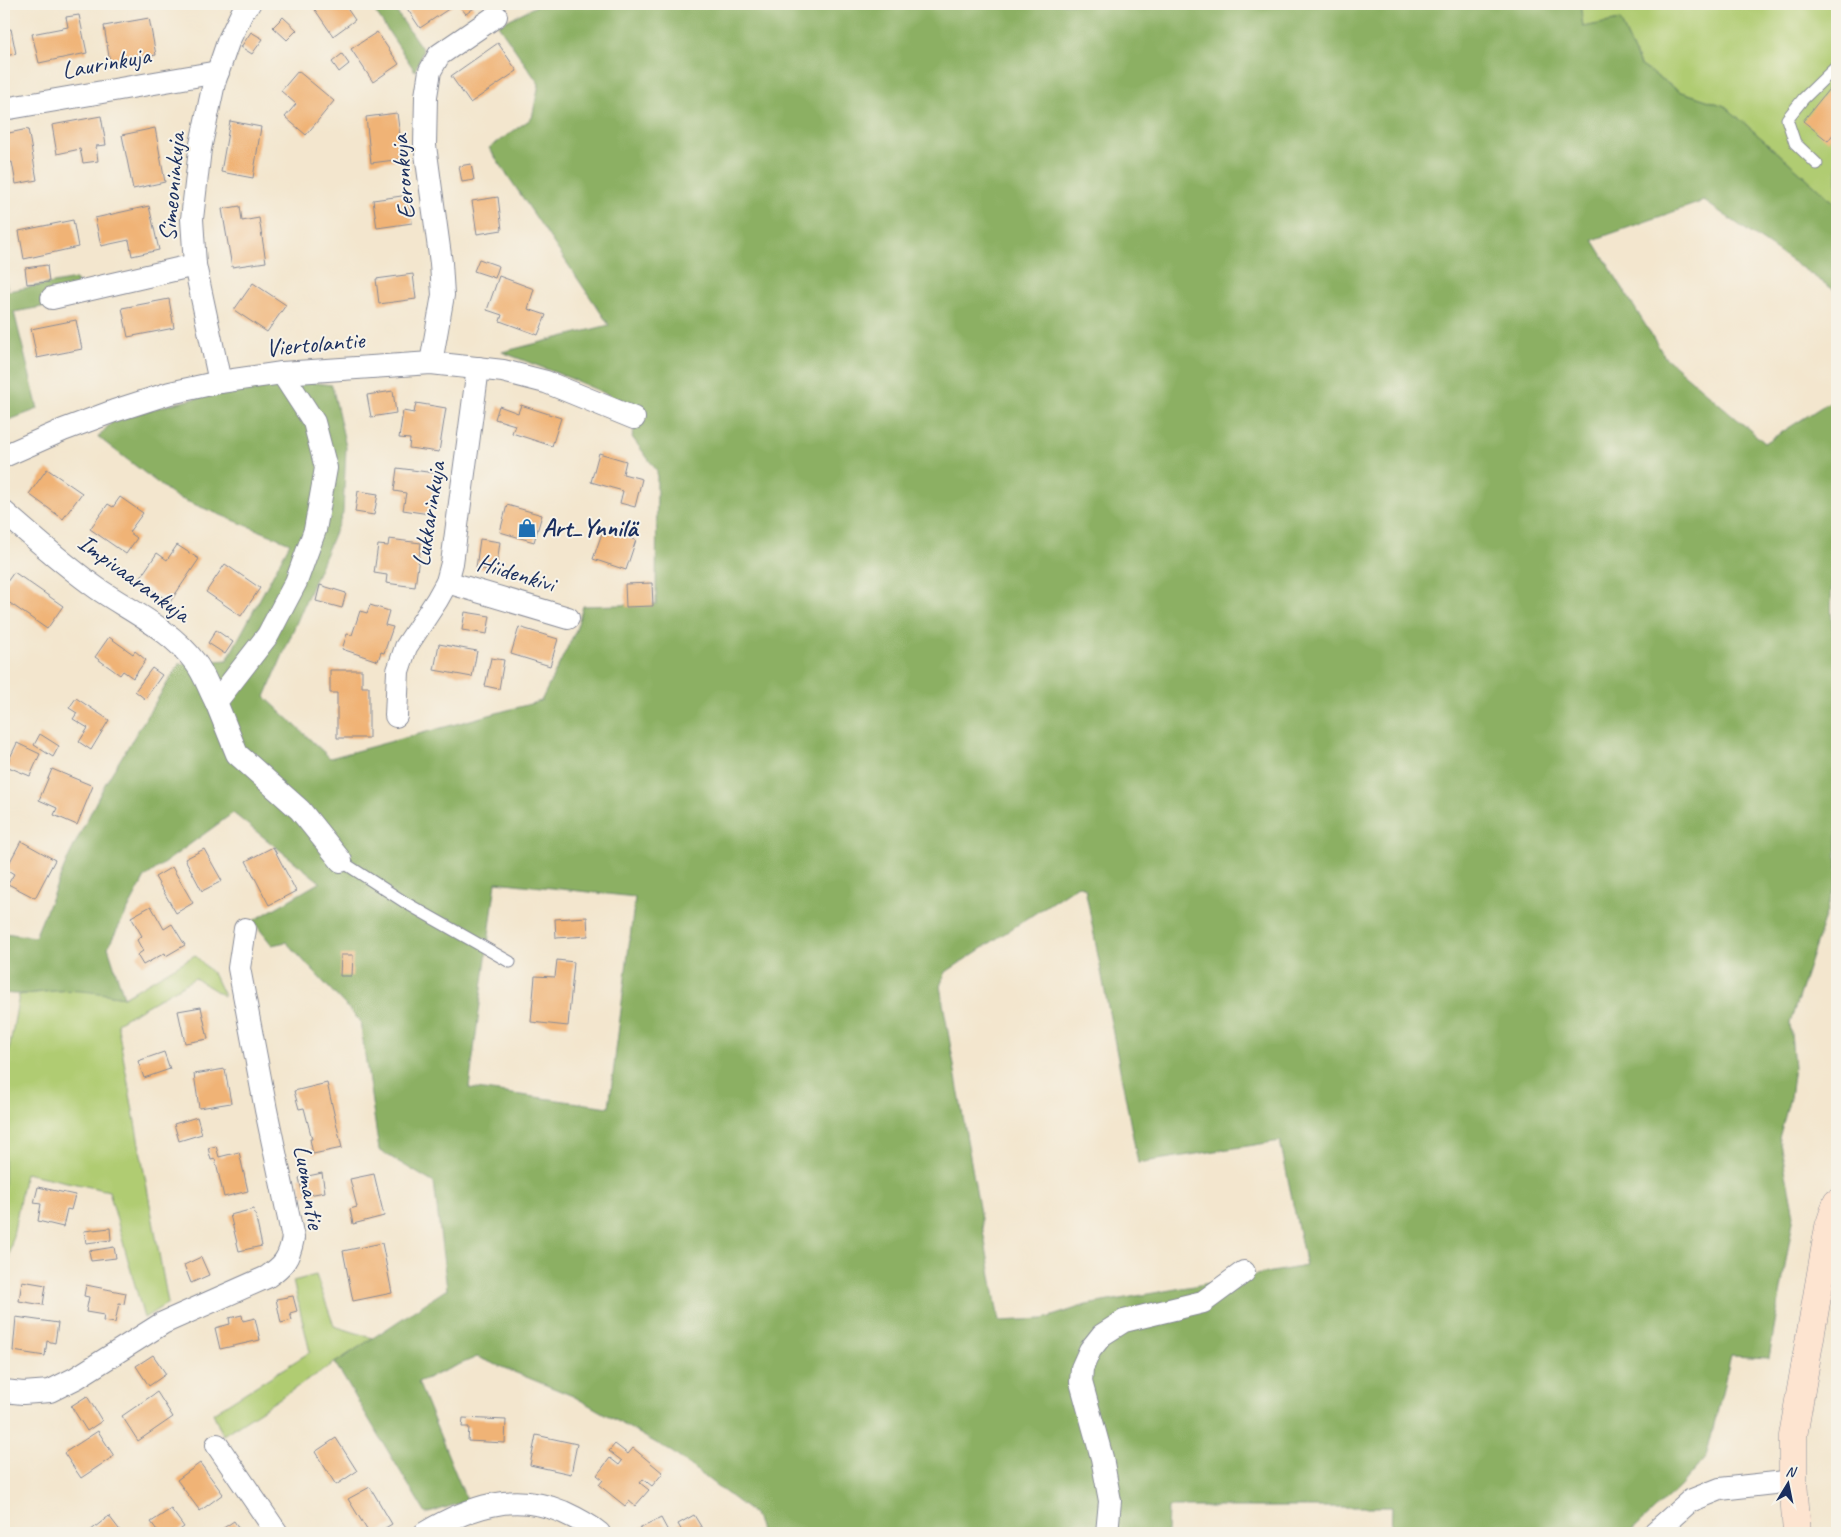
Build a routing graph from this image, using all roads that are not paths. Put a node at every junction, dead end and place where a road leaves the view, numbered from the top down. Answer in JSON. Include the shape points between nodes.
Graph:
{"nodes":[{"id":1,"x":249,"y":4,"type":"edge"},
{"id":2,"x":496,"y":16,"type":"dead end"},
{"id":3,"x":1837,"y":66,"type":"edge"},
{"id":4,"x":218,"y":72,"type":"junction"},
{"id":5,"x":4,"y":109,"type":"edge"},
{"id":6,"x":1816,"y":164,"type":"dead end"},
{"id":7,"x":195,"y":265,"type":"junction"},
{"id":8,"x":52,"y":298,"type":"dead end"},
{"id":9,"x":431,"y":363,"type":"junction"},
{"id":10,"x":478,"y":368,"type":"junction"},
{"id":11,"x":282,"y":373,"type":"junction"},
{"id":12,"x":220,"y":382,"type":"junction"},
{"id":13,"x":634,"y":418,"type":"dead end"},
{"id":14,"x":4,"y":456,"type":"edge"},
{"id":15,"x":4,"y":512,"type":"edge"},
{"id":16,"x":447,"y":582,"type":"junction"},
{"id":17,"x":568,"y":618,"type":"dead end"},
{"id":18,"x":216,"y":702,"type":"junction"},
{"id":19,"x":396,"y":716,"type":"dead end"},
{"id":20,"x":341,"y":861,"type":"joint"},
{"id":21,"x":245,"y":929,"type":"dead end"},
{"id":22,"x":510,"y":962,"type":"dead end"},
{"id":23,"x":1837,"y":1203,"type":"edge"},
{"id":24,"x":1244,"y":1272,"type":"dead end"},
{"id":25,"x":4,"y":1391,"type":"edge"},
{"id":26,"x":217,"y":1445,"type":"dead end"},
{"id":27,"x":1793,"y":1481,"type":"junction"},
{"id":28,"x":277,"y":1533,"type":"edge"},
{"id":29,"x":425,"y":1533,"type":"edge"},
{"id":30,"x":599,"y":1533,"type":"edge"},
{"id":31,"x":1107,"y":1533,"type":"edge"},
{"id":32,"x":1654,"y":1533,"type":"edge"},
{"id":33,"x":1797,"y":1533,"type":"edge"}],
"edges":[{"from":1,"to":4,"type":"street","name":"Simeoninkuja","via":[[228,42]]},
{"from":2,"to":9,"type":"street","name":"Eeronkuja","via":[[439,55],[430,72],[425,146],[443,295]]},
{"from":3,"to":6,"type":"lane","via":[[1787,119],[1795,143]]},
{"from":4,"to":5,"type":"street","name":"Laurinkuja"},
{"from":4,"to":7,"type":"street","name":"Simeoninkuja","via":[[200,149],[192,220]]},
{"from":7,"to":8,"type":"street"},
{"from":7,"to":12,"type":"street","name":"Simeoninkuja"},
{"from":9,"to":10,"type":"street","name":"Viertolantie"},
{"from":9,"to":11,"type":"street","name":"Viertolantie"},
{"from":10,"to":13,"type":"street","name":"Viertolantie","via":[[546,382]]},
{"from":10,"to":16,"type":"street","name":"Lukkarinkuja"},
{"from":11,"to":12,"type":"street","name":"Viertolantie"},
{"from":11,"to":18,"type":"street","via":[[314,422],[326,468],[315,530],[296,582],[268,635]]},
{"from":12,"to":14,"type":"street","name":"Viertolantie","via":[[170,393],[114,411]]},
{"from":15,"to":18,"type":"street","name":"Impivaarankuja","via":[[98,588],[163,630],[180,645],[197,663]]},
{"from":16,"to":17,"type":"street","name":"Hiidenkivi"},
{"from":16,"to":19,"type":"street","name":"Lukkarinkuja","via":[[406,647],[398,671]]},
{"from":18,"to":20,"type":"street","name":"Impivaarankuja","via":[[237,754],[300,810]]},
{"from":20,"to":22,"type":"lane","via":[[406,903]]},
{"from":21,"to":25,"type":"street","name":"Luomantie","via":[[239,968],[293,1238],[290,1254],[281,1267],[267,1276],[163,1323],[50,1391]]},
{"from":23,"to":27,"type":"street","via":[[1829,1227],[1793,1436]]},
{"from":24,"to":31,"type":"street","via":[[1203,1302],[1124,1321],[1102,1335],[1090,1350],[1082,1368],[1081,1382],[1109,1492]]},
{"from":26,"to":28,"type":"street"},
{"from":27,"to":32,"type":"street","via":[[1720,1489],[1690,1501]]},
{"from":27,"to":33,"type":"street"},
{"from":29,"to":30,"type":"street","via":[[485,1506],[514,1501],[552,1507]]}]}
